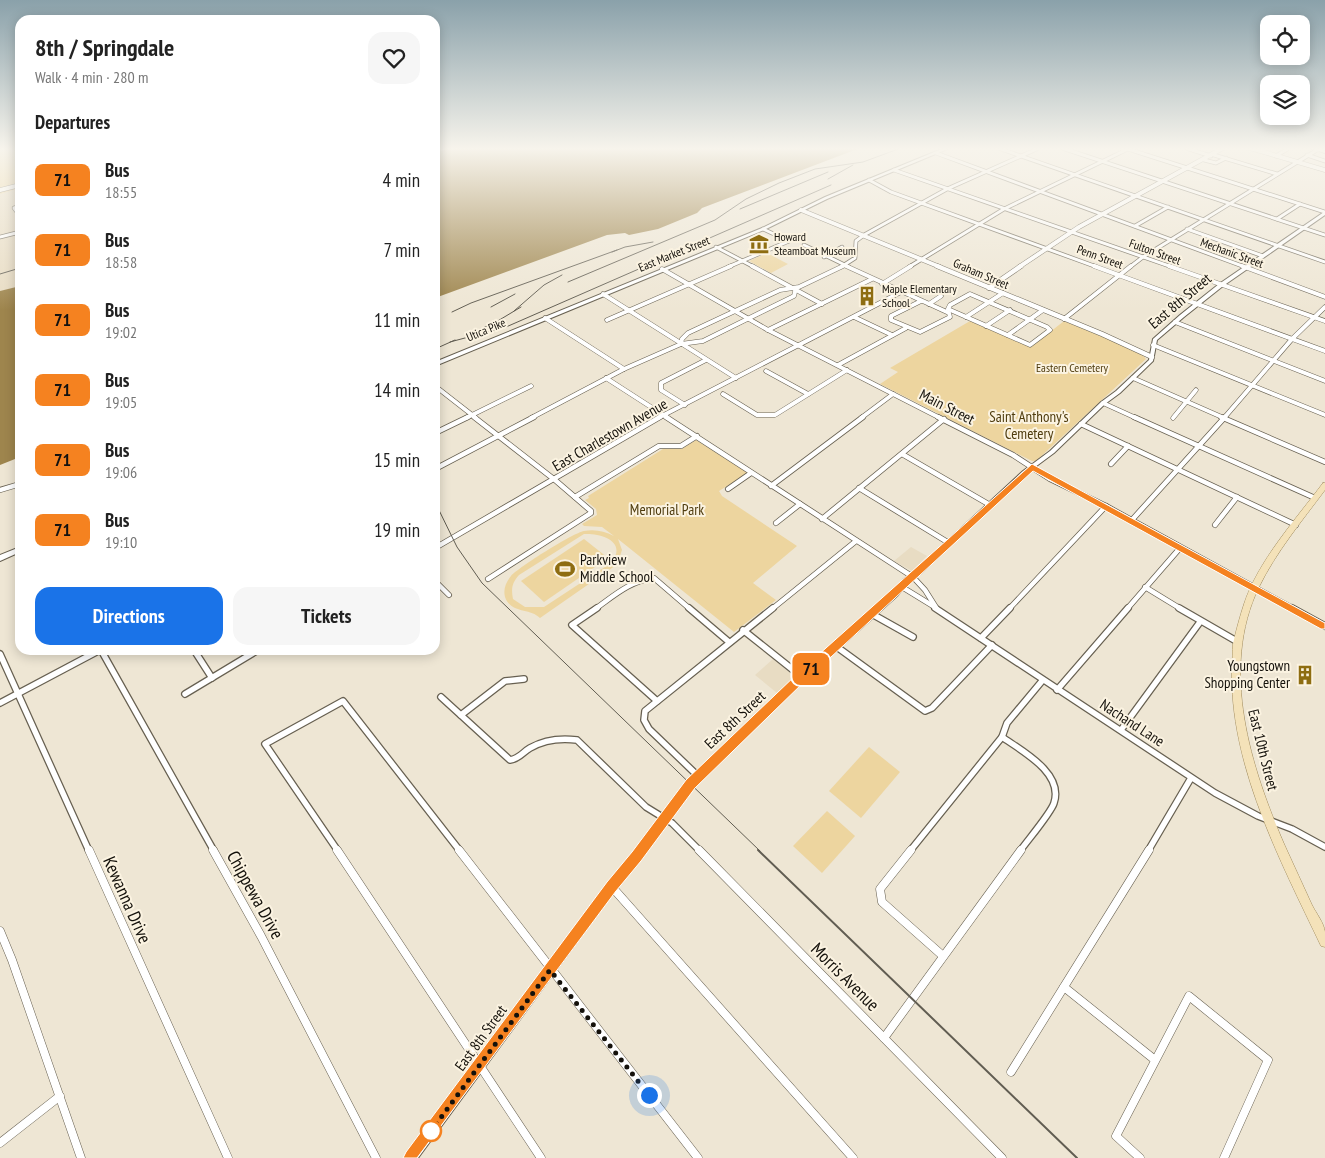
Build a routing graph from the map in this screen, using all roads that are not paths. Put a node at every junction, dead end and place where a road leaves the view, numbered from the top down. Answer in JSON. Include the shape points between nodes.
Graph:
{"nodes":[{"id":1,"x":819,"y":202,"type":"edge"},
{"id":2,"x":984,"y":202,"type":"edge"},
{"id":3,"x":1018,"y":202,"type":"edge"},
{"id":4,"x":1070,"y":202,"type":"edge"},
{"id":5,"x":1126,"y":202,"type":"edge"},
{"id":6,"x":1154,"y":202,"type":"edge"},
{"id":7,"x":1224,"y":202,"type":"edge"},
{"id":8,"x":1233,"y":202,"type":"edge"},
{"id":9,"x":1294,"y":202,"type":"edge"},
{"id":10,"x":922,"y":203,"type":"joint"},
{"id":11,"x":1230,"y":204,"type":"junction"},
{"id":12,"x":1300,"y":204,"type":"junction"},
{"id":13,"x":1168,"y":207,"type":"junction"},
{"id":14,"x":1004,"y":209,"type":"junction"},
{"id":15,"x":801,"y":210,"type":"junction"},
{"id":16,"x":1325,"y":212,"type":"edge"},
{"id":17,"x":1103,"y":214,"type":"junction"},
{"id":18,"x":1203,"y":219,"type":"junction"},
{"id":19,"x":1277,"y":219,"type":"junction"},
{"id":20,"x":980,"y":224,"type":"junction"},
{"id":21,"x":1135,"y":226,"type":"junction"},
{"id":22,"x":1304,"y":228,"type":"junction"},
{"id":23,"x":763,"y":229,"type":"junction"},
{"id":24,"x":1187,"y":229,"type":"junction"},
{"id":25,"x":1072,"y":232,"type":"junction"},
{"id":26,"x":15,"y":233,"type":"edge"},
{"id":27,"x":864,"y":235,"type":"junction"},
{"id":28,"x":1325,"y":235,"type":"edge"},
{"id":29,"x":0,"y":237,"type":"edge"},
{"id":30,"x":1170,"y":239,"type":"junction"},
{"id":31,"x":804,"y":244,"type":"dead end"},
{"id":32,"x":1277,"y":246,"type":"junction"},
{"id":33,"x":716,"y":247,"type":"junction"},
{"id":34,"x":842,"y":247,"type":"dead end"},
{"id":35,"x":1046,"y":248,"type":"junction"},
{"id":36,"x":1262,"y":256,"type":"junction"},
{"id":37,"x":824,"y":257,"type":"junction"},
{"id":38,"x":1143,"y":257,"type":"junction"},
{"id":39,"x":923,"y":260,"type":"junction"},
{"id":40,"x":742,"y":261,"type":"junction"},
{"id":41,"x":1325,"y":262,"type":"edge"},
{"id":42,"x":844,"y":266,"type":"junction"},
{"id":43,"x":1246,"y":268,"type":"junction"},
{"id":44,"x":662,"y":269,"type":"junction"},
{"id":45,"x":1120,"y":275,"type":"junction"},
{"id":46,"x":872,"y":279,"type":"junction"},
{"id":47,"x":882,"y":284,"type":"junction"},
{"id":48,"x":689,"y":285,"type":"junction"},
{"id":49,"x":1221,"y":285,"type":"junction"},
{"id":50,"x":796,"y":288,"type":"junction"},
{"id":51,"x":989,"y":288,"type":"junction"},
{"id":52,"x":900,"y":292,"type":"junction"},
{"id":53,"x":1003,"y":293,"type":"junction"},
{"id":54,"x":603,"y":294,"type":"junction"},
{"id":55,"x":941,"y":296,"type":"dead end"},
{"id":56,"x":1325,"y":297,"type":"edge"},
{"id":57,"x":921,"y":301,"type":"junction"},
{"id":58,"x":990,"y":302,"type":"junction"},
{"id":59,"x":1197,"y":303,"type":"junction"},
{"id":60,"x":822,"y":304,"type":"junction"},
{"id":61,"x":929,"y":304,"type":"junction"},
{"id":62,"x":1325,"y":307,"type":"edge"},
{"id":63,"x":629,"y":310,"type":"junction"},
{"id":64,"x":1010,"y":310,"type":"junction"},
{"id":65,"x":1043,"y":310,"type":"junction"},
{"id":66,"x":736,"y":311,"type":"junction"},
{"id":67,"x":854,"y":317,"type":"junction"},
{"id":68,"x":966,"y":317,"type":"junction"},
{"id":69,"x":1314,"y":317,"type":"junction"},
{"id":70,"x":545,"y":318,"type":"junction"},
{"id":71,"x":748,"y":318,"type":"junction"},
{"id":72,"x":1029,"y":319,"type":"junction"},
{"id":73,"x":1064,"y":319,"type":"junction"},
{"id":74,"x":607,"y":320,"type":"dead end"},
{"id":75,"x":1325,"y":321,"type":"edge"},
{"id":76,"x":1175,"y":322,"type":"junction"},
{"id":77,"x":986,"y":326,"type":"junction"},
{"id":78,"x":906,"y":328,"type":"junction"},
{"id":79,"x":768,"y":330,"type":"junction"},
{"id":80,"x":892,"y":335,"type":"junction"},
{"id":81,"x":1008,"y":335,"type":"junction"},
{"id":82,"x":1292,"y":339,"type":"junction"},
{"id":83,"x":681,"y":344,"type":"junction"},
{"id":84,"x":800,"y":345,"type":"junction"},
{"id":85,"x":1154,"y":345,"type":"junction"},
{"id":86,"x":1325,"y":351,"type":"edge"},
{"id":87,"x":1152,"y":357,"type":"junction"},
{"id":88,"x":706,"y":360,"type":"junction"},
{"id":89,"x":1273,"y":361,"type":"junction"},
{"id":90,"x":440,"y":362,"type":"edge"},
{"id":91,"x":838,"y":365,"type":"junction"},
{"id":92,"x":624,"y":369,"type":"junction"},
{"id":93,"x":847,"y":370,"type":"junction"},
{"id":94,"x":766,"y":371,"type":"dead end"},
{"id":95,"x":606,"y":378,"type":"junction"},
{"id":96,"x":736,"y":378,"type":"junction"},
{"id":97,"x":1133,"y":378,"type":"junction"},
{"id":98,"x":1325,"y":381,"type":"edge"},
{"id":99,"x":1254,"y":385,"type":"junction"},
{"id":100,"x":531,"y":386,"type":"dead end"},
{"id":101,"x":440,"y":390,"type":"edge"},
{"id":102,"x":1196,"y":390,"type":"dead end"},
{"id":103,"x":723,"y":394,"type":"dead end"},
{"id":104,"x":808,"y":394,"type":"junction"},
{"id":105,"x":893,"y":394,"type":"junction"},
{"id":106,"x":1185,"y":401,"type":"junction"},
{"id":107,"x":1103,"y":402,"type":"junction"},
{"id":108,"x":685,"y":405,"type":"junction"},
{"id":109,"x":470,"y":414,"type":"junction"},
{"id":110,"x":665,"y":415,"type":"junction"},
{"id":111,"x":1325,"y":415,"type":"edge"},
{"id":112,"x":1173,"y":418,"type":"dead end"},
{"id":113,"x":1223,"y":418,"type":"junction"},
{"id":114,"x":944,"y":419,"type":"junction"},
{"id":115,"x":1080,"y":424,"type":"junction"},
{"id":116,"x":440,"y":430,"type":"edge"},
{"id":117,"x":498,"y":436,"type":"junction"},
{"id":118,"x":698,"y":436,"type":"junction"},
{"id":119,"x":1128,"y":446,"type":"junction"},
{"id":120,"x":1198,"y":446,"type":"junction"},
{"id":121,"x":902,"y":454,"type":"junction"},
{"id":122,"x":1325,"y":462,"type":"edge"},
{"id":123,"x":1111,"y":464,"type":"dead end"},
{"id":124,"x":440,"y":466,"type":"edge"},
{"id":125,"x":1032,"y":467,"type":"junction"},
{"id":126,"x":1177,"y":470,"type":"junction"},
{"id":127,"x":750,"y":473,"type":"junction"},
{"id":128,"x":555,"y":480,"type":"junction"},
{"id":129,"x":15,"y":486,"type":"edge"},
{"id":130,"x":771,"y":486,"type":"junction"},
{"id":131,"x":1325,"y":486,"type":"edge"},
{"id":132,"x":859,"y":488,"type":"junction"},
{"id":133,"x":728,"y":489,"type":"dead end"},
{"id":134,"x":0,"y":490,"type":"edge"},
{"id":135,"x":575,"y":497,"type":"junction"},
{"id":136,"x":1237,"y":497,"type":"junction"},
{"id":137,"x":1315,"y":498,"type":"junction"},
{"id":138,"x":800,"y":504,"type":"junction"},
{"id":139,"x":990,"y":505,"type":"junction"},
{"id":140,"x":1106,"y":506,"type":"junction"},
{"id":141,"x":822,"y":519,"type":"junction"},
{"id":142,"x":1131,"y":522,"type":"junction"},
{"id":143,"x":776,"y":523,"type":"dead end"},
{"id":144,"x":1215,"y":525,"type":"dead end"},
{"id":145,"x":1296,"y":525,"type":"junction"},
{"id":146,"x":856,"y":541,"type":"junction"},
{"id":147,"x":949,"y":543,"type":"junction"},
{"id":148,"x":440,"y":545,"type":"edge"},
{"id":149,"x":1180,"y":548,"type":"junction"},
{"id":150,"x":15,"y":551,"type":"edge"},
{"id":151,"x":0,"y":558,"type":"edge"},
{"id":152,"x":913,"y":577,"type":"junction"},
{"id":153,"x":488,"y":579,"type":"dead end"},
{"id":154,"x":440,"y":586,"type":"edge"},
{"id":155,"x":902,"y":587,"type":"junction"},
{"id":156,"x":1146,"y":587,"type":"junction"},
{"id":157,"x":1255,"y":588,"type":"junction"},
{"id":158,"x":449,"y":595,"type":"dead end"},
{"id":159,"x":934,"y":607,"type":"junction"},
{"id":160,"x":872,"y":614,"type":"junction"},
{"id":161,"x":1200,"y":622,"type":"junction"},
{"id":162,"x":1325,"y":626,"type":"edge"},
{"id":163,"x":743,"y":630,"type":"junction"},
{"id":164,"x":913,"y":637,"type":"dead end"},
{"id":165,"x":981,"y":638,"type":"junction"},
{"id":166,"x":729,"y":642,"type":"junction"},
{"id":167,"x":1238,"y":642,"type":"junction"},
{"id":168,"x":992,"y":645,"type":"junction"},
{"id":169,"x":837,"y":647,"type":"junction"},
{"id":170,"x":0,"y":654,"type":"edge"},
{"id":171,"x":91,"y":655,"type":"edge"},
{"id":172,"x":103,"y":655,"type":"edge"},
{"id":173,"x":197,"y":655,"type":"edge"},
{"id":174,"x":250,"y":655,"type":"edge"},
{"id":175,"x":802,"y":677,"type":"junction"},
{"id":176,"x":212,"y":678,"type":"junction"},
{"id":177,"x":524,"y":678,"type":"dead end"},
{"id":178,"x":1042,"y":681,"type":"junction"},
{"id":179,"x":1057,"y":690,"type":"junction"},
{"id":180,"x":18,"y":694,"type":"junction"},
{"id":181,"x":185,"y":694,"type":"dead end"},
{"id":182,"x":441,"y":696,"type":"dead end"},
{"id":183,"x":657,"y":701,"type":"junction"},
{"id":184,"x":0,"y":703,"type":"edge"},
{"id":185,"x":461,"y":715,"type":"junction"},
{"id":186,"x":1121,"y":730,"type":"junction"},
{"id":187,"x":1002,"y":737,"type":"junction"},
{"id":188,"x":698,"y":776,"type":"junction"},
{"id":189,"x":1191,"y":778,"type":"junction"},
{"id":190,"x":664,"y":819,"type":"junction"},
{"id":191,"x":1269,"y":820,"type":"junction"},
{"id":192,"x":1325,"y":847,"type":"edge"},
{"id":193,"x":612,"y":887,"type":"junction"},
{"id":194,"x":0,"y":931,"type":"edge"},
{"id":195,"x":1325,"y":942,"type":"edge"},
{"id":196,"x":943,"y":956,"type":"junction"},
{"id":197,"x":550,"y":970,"type":"junction"},
{"id":198,"x":1064,"y":988,"type":"junction"},
{"id":199,"x":884,"y":1038,"type":"junction"},
{"id":200,"x":1155,"y":1060,"type":"junction"},
{"id":201,"x":479,"y":1066,"type":"junction"},
{"id":202,"x":1011,"y":1072,"type":"dead end"},
{"id":203,"x":60,"y":1096,"type":"junction"},
{"id":204,"x":0,"y":1143,"type":"edge"},
{"id":205,"x":81,"y":1158,"type":"edge"},
{"id":206,"x":228,"y":1158,"type":"edge"},
{"id":207,"x":376,"y":1158,"type":"edge"},
{"id":208,"x":411,"y":1158,"type":"edge"},
{"id":209,"x":541,"y":1158,"type":"edge"},
{"id":210,"x":698,"y":1158,"type":"edge"},
{"id":211,"x":853,"y":1158,"type":"edge"},
{"id":212,"x":1002,"y":1158,"type":"edge"},
{"id":213,"x":1140,"y":1158,"type":"edge"},
{"id":214,"x":1224,"y":1158,"type":"edge"}],
"edges":[{"from":1,"to":15,"type":"main road","name":"East Market Street"},
{"from":2,"to":14,"type":"street","name":"Fulton Street"},
{"from":3,"to":14,"type":"street"},
{"from":4,"to":17,"type":"street","name":"Mechanic Street"},
{"from":5,"to":17,"type":"street"},
{"from":6,"to":13,"type":"street"},
{"from":7,"to":11,"type":"street"},
{"from":8,"to":11,"type":"street"},
{"from":9,"to":12,"type":"street"},
{"from":10,"to":20,"type":"street","name":"Penn Street"},
{"from":10,"to":27,"type":"street"},
{"from":11,"to":18,"type":"street"},
{"from":11,"to":19,"type":"street"},
{"from":12,"to":16,"type":"street"},
{"from":12,"to":19,"type":"street"},
{"from":13,"to":18,"type":"street"},
{"from":13,"to":21,"type":"street"},
{"from":14,"to":20,"type":"street"},
{"from":14,"to":25,"type":"street","name":"Fulton Street"},
{"from":15,"to":23,"type":"main road","name":"East Market Street"},
{"from":15,"to":27,"type":"street","name":"Graham Street"},
{"from":16,"to":22,"type":"main road","name":"East 8th Street"},
{"from":17,"to":21,"type":"street","name":"Mechanic Street"},
{"from":17,"to":25,"type":"street"},
{"from":18,"to":24,"type":"street"},
{"from":18,"to":32,"type":"street"},
{"from":19,"to":22,"type":"street"},
{"from":20,"to":35,"type":"street","name":"Penn Street"},
{"from":20,"to":39,"type":"street"},
{"from":21,"to":30,"type":"street","name":"Mechanic Street"},
{"from":22,"to":28,"type":"street"},
{"from":22,"to":32,"type":"main road","name":"East 8th Street"},
{"from":23,"to":33,"type":"main road","name":"East Market Street"},
{"from":23,"to":40,"type":"street","via":[[790,241]]},
{"from":24,"to":30,"type":"street"},
{"from":24,"to":36,"type":"street"},
{"from":25,"to":35,"type":"street"},
{"from":25,"to":38,"type":"street","name":"Fulton Street"},
{"from":26,"to":29,"type":"street"},
{"from":27,"to":39,"type":"street","name":"Graham Street"},
{"from":27,"to":42,"type":"street","via":[[856,241],[855,258]]},
{"from":30,"to":38,"type":"street"},
{"from":30,"to":43,"type":"street","name":"Mechanic Street"},
{"from":31,"to":37,"type":"street"},
{"from":32,"to":36,"type":"main road","name":"East 8th Street"},
{"from":32,"to":41,"type":"street"},
{"from":33,"to":40,"type":"street"},
{"from":33,"to":44,"type":"main road","name":"East Market Street"},
{"from":34,"to":37,"type":"street"},
{"from":35,"to":45,"type":"street","name":"Penn Street"},
{"from":35,"to":51,"type":"street"},
{"from":36,"to":43,"type":"main road","name":"East 8th Street"},
{"from":37,"to":42,"type":"street"},
{"from":38,"to":45,"type":"street"},
{"from":38,"to":49,"type":"street","name":"Fulton Street"},
{"from":39,"to":47,"type":"street"},
{"from":39,"to":51,"type":"street","name":"Graham Street"},
{"from":40,"to":48,"type":"street"},
{"from":40,"to":50,"type":"street"},
{"from":42,"to":46,"type":"street"},
{"from":42,"to":50,"type":"street"},
{"from":43,"to":49,"type":"main road","name":"East 8th Street"},
{"from":43,"to":56,"type":"street","name":"Mechanic Street"},
{"from":44,"to":48,"type":"street","name":"Main Street"},
{"from":44,"to":54,"type":"main road","name":"East Market Street"},
{"from":45,"to":59,"type":"street","name":"Penn Street"},
{"from":45,"to":73,"type":"street"},
{"from":46,"to":47,"type":"street"},
{"from":46,"to":60,"type":"street"},
{"from":47,"to":52,"type":"street"},
{"from":48,"to":63,"type":"street"},
{"from":48,"to":66,"type":"street","name":"Main Street"},
{"from":49,"to":59,"type":"main road","name":"East 8th Street"},
{"from":49,"to":69,"type":"street","name":"Fulton Street"},
{"from":50,"to":60,"type":"street"},
{"from":50,"to":66,"type":"street","via":[[780,290]]},
{"from":50,"to":71,"type":"street","via":[[794,296]]},
{"from":51,"to":53,"type":"street","name":"Graham Street"},
{"from":52,"to":57,"type":"street"},
{"from":52,"to":67,"type":"street","name":"East Charlestown Avenue"},
{"from":53,"to":58,"type":"street"},
{"from":53,"to":65,"type":"street","name":"Graham Street"},
{"from":54,"to":63,"type":"street"},
{"from":54,"to":70,"type":"main road","name":"East Market Street"},
{"from":55,"to":61,"type":"street"},
{"from":57,"to":61,"type":"street"},
{"from":57,"to":78,"type":"street","via":[[891,316],[893,321]]},
{"from":58,"to":64,"type":"street"},
{"from":58,"to":68,"type":"street"},
{"from":58,"to":68,"type":"street","via":[[970,294],[947,308]]},
{"from":59,"to":76,"type":"main road","name":"East 8th Street"},
{"from":59,"to":82,"type":"street","name":"Penn Street"},
{"from":60,"to":79,"type":"street"},
{"from":61,"to":78,"type":"street","via":[[950,316],[923,331]]},
{"from":62,"to":69,"type":"street"},
{"from":63,"to":74,"type":"street"},
{"from":63,"to":83,"type":"street"},
{"from":64,"to":72,"type":"street"},
{"from":64,"to":77,"type":"street"},
{"from":65,"to":72,"type":"street"},
{"from":65,"to":73,"type":"street","name":"Graham Street"},
{"from":66,"to":71,"type":"street","name":"Main Street"},
{"from":66,"to":83,"type":"street","via":[[684,336]]},
{"from":67,"to":80,"type":"street"},
{"from":67,"to":84,"type":"street","name":"East Charlestown Avenue"},
{"from":68,"to":77,"type":"street"},
{"from":69,"to":75,"type":"street","name":"Fulton Street"},
{"from":69,"to":82,"type":"street"},
{"from":70,"to":90,"type":"main road","name":"Utica Pike"},
{"from":70,"to":92,"type":"street"},
{"from":71,"to":79,"type":"street","name":"Main Street"},
{"from":71,"to":83,"type":"street","via":[[702,341]]},
{"from":72,"to":81,"type":"street"},
{"from":72,"to":81,"type":"street","via":[[1050,329],[1032,345]]},
{"from":73,"to":87,"type":"street","name":"Graham Street"},
{"from":76,"to":85,"type":"main road","name":"East 8th Street","via":[[1155,340]]},
{"from":76,"to":89,"type":"street"},
{"from":77,"to":81,"type":"street"},
{"from":78,"to":80,"type":"street"},
{"from":79,"to":84,"type":"street","name":"Main Street"},
{"from":80,"to":91,"type":"street"},
{"from":82,"to":86,"type":"street","name":"Penn Street"},
{"from":82,"to":89,"type":"street"},
{"from":83,"to":88,"type":"street"},
{"from":83,"to":92,"type":"street"},
{"from":84,"to":91,"type":"street","name":"Main Street"},
{"from":84,"to":96,"type":"street","name":"East Charlestown Avenue"},
{"from":85,"to":87,"type":"main road","name":"East 8th Street"},
{"from":85,"to":99,"type":"street"},
{"from":87,"to":97,"type":"main road","name":"East 8th Street"},
{"from":88,"to":96,"type":"street"},
{"from":88,"to":108,"type":"street","via":[[661,383],[661,390]]},
{"from":89,"to":98,"type":"street"},
{"from":89,"to":99,"type":"street"},
{"from":91,"to":93,"type":"street","name":"Main Street"},
{"from":92,"to":95,"type":"street"},
{"from":93,"to":104,"type":"street"},
{"from":93,"to":105,"type":"street","name":"Main Street"},
{"from":94,"to":104,"type":"street"},
{"from":95,"to":110,"type":"street","name":"Nachand Lane"},
{"from":95,"to":117,"type":"street"},
{"from":96,"to":108,"type":"street","name":"East Charlestown Avenue"},
{"from":97,"to":106,"type":"street"},
{"from":97,"to":107,"type":"main road","name":"East 8th Street"},
{"from":99,"to":111,"type":"street"},
{"from":99,"to":113,"type":"street"},
{"from":100,"to":109,"type":"street"},
{"from":101,"to":109,"type":"street"},
{"from":102,"to":106,"type":"street"},
{"from":103,"to":104,"type":"street","via":[[757,415],[767,415],[777,414]]},
{"from":105,"to":114,"type":"street","name":"Main Street"},
{"from":105,"to":130,"type":"street"},
{"from":106,"to":112,"type":"street"},
{"from":106,"to":113,"type":"street"},
{"from":107,"to":115,"type":"main road","name":"East 8th Street"},
{"from":107,"to":120,"type":"street"},
{"from":108,"to":110,"type":"street","name":"East Charlestown Avenue"},
{"from":109,"to":116,"type":"street"},
{"from":109,"to":117,"type":"street"},
{"from":110,"to":118,"type":"street","name":"Nachand Lane"},
{"from":110,"to":128,"type":"street","name":"East Charlestown Avenue"},
{"from":113,"to":120,"type":"street"},
{"from":113,"to":122,"type":"street"},
{"from":114,"to":121,"type":"street"},
{"from":114,"to":125,"type":"street","name":"Main Street"},
{"from":115,"to":119,"type":"street"},
{"from":115,"to":125,"type":"main road","name":"East 8th Street"},
{"from":117,"to":124,"type":"street"},
{"from":117,"to":128,"type":"street"},
{"from":118,"to":127,"type":"street","name":"Nachand Lane"},
{"from":118,"to":135,"type":"street","via":[[682,446],[659,446]]},
{"from":119,"to":123,"type":"street"},
{"from":119,"to":126,"type":"street"},
{"from":120,"to":126,"type":"street"},
{"from":120,"to":137,"type":"street"},
{"from":121,"to":132,"type":"street"},
{"from":121,"to":139,"type":"street"},
{"from":125,"to":139,"type":"main road","name":"East 8th Street"},
{"from":125,"to":140,"type":"street","name":"Main Street"},
{"from":126,"to":136,"type":"street"},
{"from":126,"to":142,"type":"street"},
{"from":127,"to":130,"type":"street","name":"Nachand Lane"},
{"from":127,"to":133,"type":"street"},
{"from":128,"to":135,"type":"street"},
{"from":128,"to":148,"type":"street","name":"East Charlestown Avenue"},
{"from":129,"to":134,"type":"street"},
{"from":130,"to":138,"type":"street","name":"Nachand Lane"},
{"from":131,"to":137,"type":"main road","name":"East 10th Street"},
{"from":132,"to":141,"type":"street"},
{"from":132,"to":147,"type":"street"},
{"from":135,"to":153,"type":"street","via":[[591,513]]},
{"from":136,"to":144,"type":"street"},
{"from":136,"to":145,"type":"street"},
{"from":137,"to":145,"type":"main road","name":"East 10th Street"},
{"from":138,"to":141,"type":"street","name":"Nachand Lane"},
{"from":138,"to":143,"type":"street"},
{"from":139,"to":147,"type":"main road","name":"East 8th Street"},
{"from":140,"to":142,"type":"street","name":"Main Street"},
{"from":140,"to":165,"type":"street"},
{"from":141,"to":146,"type":"street","name":"Nachand Lane"},
{"from":142,"to":149,"type":"street","name":"Main Street"},
{"from":145,"to":157,"type":"main road","name":"East 10th Street"},
{"from":146,"to":152,"type":"street","name":"Nachand Lane"},
{"from":146,"to":163,"type":"street"},
{"from":147,"to":152,"type":"main road","name":"East 8th Street"},
{"from":149,"to":156,"type":"street"},
{"from":149,"to":157,"type":"street","name":"Main Street"},
{"from":150,"to":151,"type":"main road"},
{"from":152,"to":155,"type":"main road","name":"East 8th Street"},
{"from":152,"to":159,"type":"street","name":"Nachand Lane"},
{"from":154,"to":158,"type":"street"},
{"from":155,"to":159,"type":"street","name":"Nachand Lane"},
{"from":155,"to":160,"type":"main road","name":"East 8th Street"},
{"from":156,"to":161,"type":"street"},
{"from":156,"to":179,"type":"street"},
{"from":157,"to":162,"type":"street","name":"Main Street"},
{"from":157,"to":167,"type":"main road","name":"East 10th Street","via":[[1246,608]]},
{"from":159,"to":165,"type":"street","name":"Nachand Lane"},
{"from":160,"to":164,"type":"street"},
{"from":160,"to":169,"type":"main road","name":"East 8th Street"},
{"from":161,"to":167,"type":"street"},
{"from":161,"to":186,"type":"street"},
{"from":163,"to":166,"type":"street"},
{"from":163,"to":175,"type":"street"},
{"from":165,"to":168,"type":"street","name":"Nachand Lane"},
{"from":166,"to":183,"type":"street"},
{"from":166,"to":183,"type":"street","via":[[654,578],[631,584],[572,625]]},
{"from":167,"to":191,"type":"main road","name":"East 10th Street","via":[[1239,719]]},
{"from":168,"to":169,"type":"street","via":[[932,708],[925,710]]},
{"from":168,"to":178,"type":"street","name":"Nachand Lane"},
{"from":169,"to":175,"type":"main road","name":"East 8th Street"},
{"from":170,"to":180,"type":"street","name":"Kewanna Drive"},
{"from":171,"to":180,"type":"street"},
{"from":172,"to":207,"type":"street","name":"Chippewa Drive","via":[[261,936]]},
{"from":173,"to":176,"type":"street"},
{"from":174,"to":176,"type":"street"},
{"from":175,"to":188,"type":"main road","name":"East 8th Street"},
{"from":176,"to":181,"type":"street"},
{"from":177,"to":185,"type":"street","via":[[505,681]]},
{"from":178,"to":179,"type":"street","name":"Nachand Lane"},
{"from":178,"to":187,"type":"street","via":[[1007,723]]},
{"from":179,"to":186,"type":"street","name":"Nachand Lane"},
{"from":180,"to":184,"type":"street"},
{"from":180,"to":206,"type":"street","name":"Kewanna Drive"},
{"from":182,"to":185,"type":"street"},
{"from":183,"to":188,"type":"street","via":[[645,711],[645,724]]},
{"from":185,"to":190,"type":"street","name":"Morris Avenue","via":[[510,760],[518,759],[527,749],[544,743],[577,740],[646,807]]},
{"from":186,"to":189,"type":"street","name":"Nachand Lane"},
{"from":187,"to":196,"type":"street","via":[[1044,769],[1057,794],[1054,804]]},
{"from":187,"to":196,"type":"street","via":[[880,889],[882,902]]},
{"from":188,"to":190,"type":"main road","name":"East 8th Street"},
{"from":189,"to":191,"type":"street","name":"Nachand Lane"},
{"from":189,"to":198,"type":"street"},
{"from":190,"to":193,"type":"main road","name":"East 8th Street"},
{"from":190,"to":199,"type":"street","name":"Morris Avenue","via":[[672,823]]},
{"from":191,"to":192,"type":"street","name":"Nachand Lane"},
{"from":191,"to":195,"type":"main road","name":"East 10th Street"},
{"from":193,"to":197,"type":"main road","name":"East 8th Street"},
{"from":193,"to":211,"type":"street"},
{"from":194,"to":203,"type":"street"},
{"from":196,"to":199,"type":"street"},
{"from":197,"to":201,"type":"main road","name":"East 8th Street"},
{"from":197,"to":201,"type":"street","via":[[343,701],[265,744]]},
{"from":197,"to":210,"type":"street"},
{"from":198,"to":200,"type":"street"},
{"from":198,"to":202,"type":"street"},
{"from":199,"to":212,"type":"street","name":"Morris Avenue"},
{"from":200,"to":213,"type":"street","via":[[1116,1136]]},
{"from":200,"to":214,"type":"street","via":[[1189,996],[1268,1060]]},
{"from":201,"to":208,"type":"main road","name":"East 8th Street"},
{"from":201,"to":209,"type":"street"},
{"from":203,"to":204,"type":"street"},
{"from":203,"to":205,"type":"street"}]}
